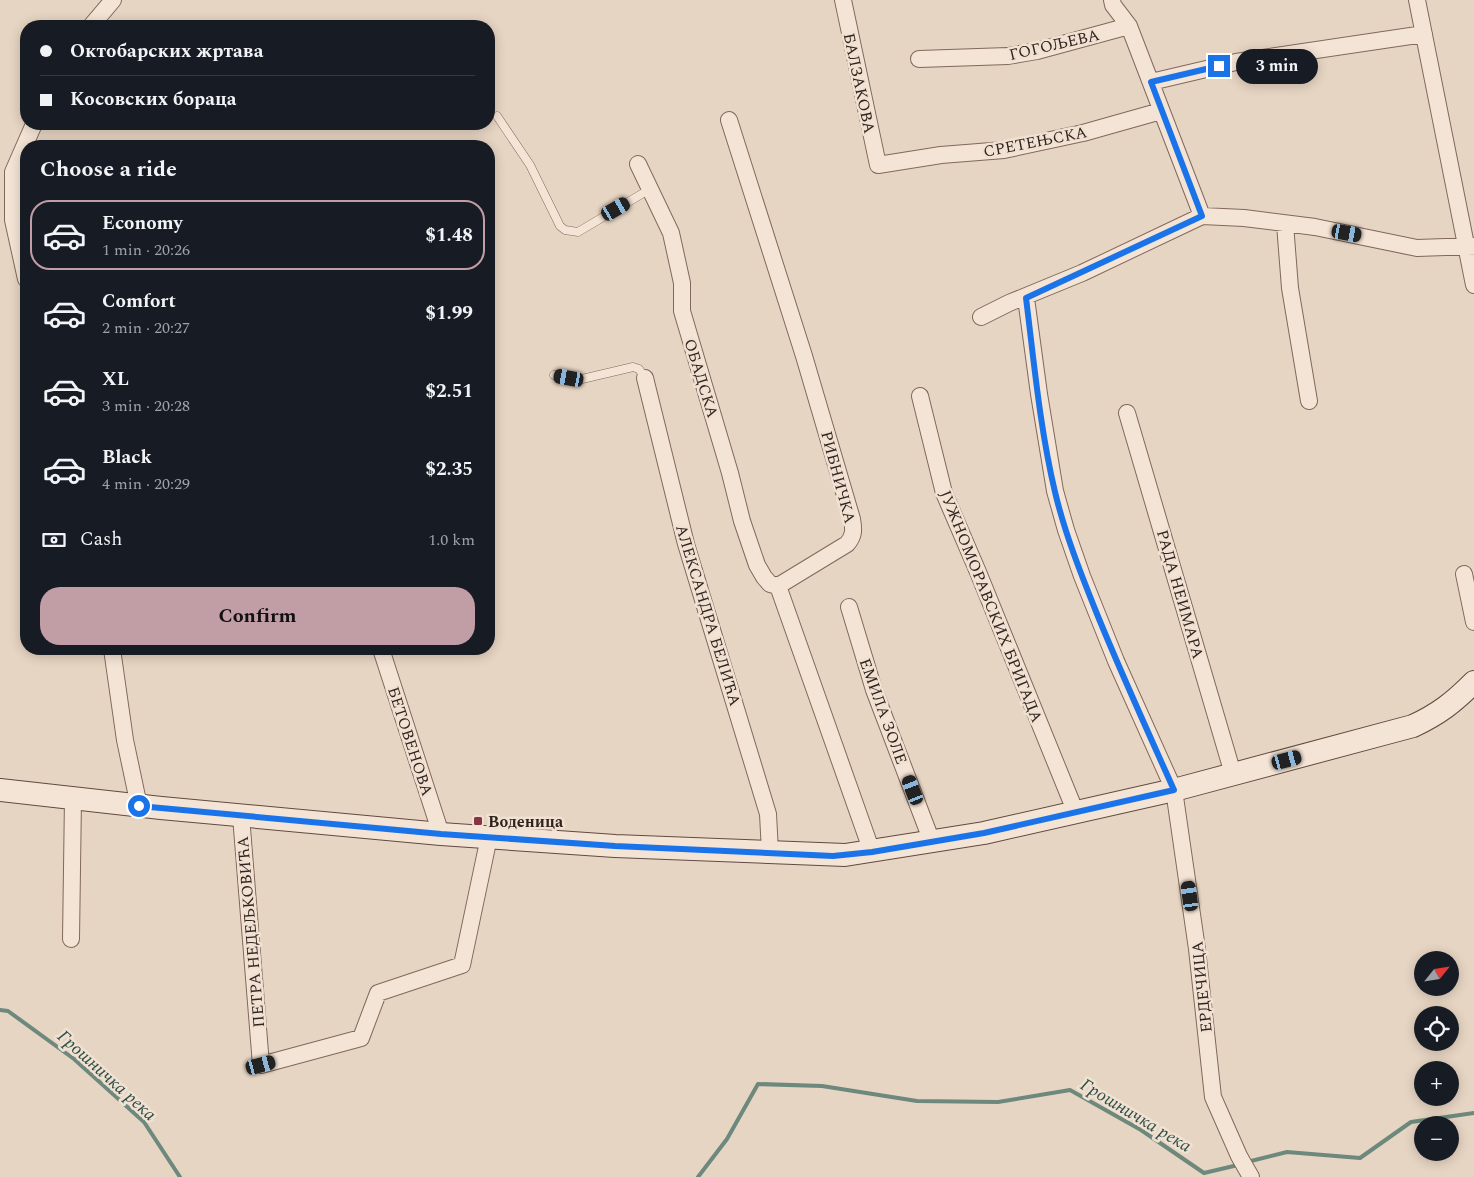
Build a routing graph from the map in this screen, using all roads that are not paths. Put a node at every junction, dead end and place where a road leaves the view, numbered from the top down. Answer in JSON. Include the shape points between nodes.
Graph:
{"nodes":[{"id":1,"x":113,"y":0,"type":"edge"},
{"id":2,"x":843,"y":0,"type":"edge"},
{"id":3,"x":1112,"y":0,"type":"edge"},
{"id":4,"x":1417,"y":0,"type":"edge"},
{"id":5,"x":96,"y":20,"type":"edge"},
{"id":6,"x":1129,"y":26,"type":"junction"},
{"id":7,"x":1424,"y":34,"type":"junction"},
{"id":8,"x":919,"y":60,"type":"dead end"},
{"id":9,"x":1151,"y":82,"type":"junction"},
{"id":10,"x":1161,"y":111,"type":"junction"},
{"id":11,"x":497,"y":116,"type":"dead end"},
{"id":12,"x":729,"y":120,"type":"dead end"},
{"id":13,"x":20,"y":156,"type":"edge"},
{"id":14,"x":638,"y":164,"type":"dead end"},
{"id":15,"x":878,"y":165,"type":"joint"},
{"id":16,"x":650,"y":189,"type":"junction"},
{"id":17,"x":1202,"y":216,"type":"junction"},
{"id":18,"x":1284,"y":224,"type":"junction"},
{"id":19,"x":1470,"y":246,"type":"edge"},
{"id":20,"x":20,"y":252,"type":"edge"},
{"id":21,"x":1474,"y":285,"type":"edge"},
{"id":22,"x":1026,"y":298,"type":"junction"},
{"id":23,"x":981,"y":317,"type":"dead end"},
{"id":24,"x":554,"y":375,"type":"dead end"},
{"id":25,"x":645,"y":378,"type":"joint"},
{"id":26,"x":920,"y":396,"type":"dead end"},
{"id":27,"x":1309,"y":401,"type":"dead end"},
{"id":28,"x":1128,"y":414,"type":"dead end"},
{"id":29,"x":1464,"y":574,"type":"dead end"},
{"id":30,"x":778,"y":586,"type":"junction"},
{"id":31,"x":849,"y":607,"type":"dead end"},
{"id":32,"x":1474,"y":622,"type":"edge"},
{"id":33,"x":113,"y":655,"type":"edge"},
{"id":34,"x":383,"y":655,"type":"edge"},
{"id":35,"x":1474,"y":682,"type":"edge"},
{"id":36,"x":1233,"y":774,"type":"junction"},
{"id":37,"x":0,"y":790,"type":"edge"},
{"id":38,"x":1174,"y":790,"type":"junction"},
{"id":39,"x":73,"y":798,"type":"junction"},
{"id":40,"x":139,"y":806,"type":"junction"},
{"id":41,"x":1076,"y":813,"type":"junction"},
{"id":42,"x":241,"y":816,"type":"junction"},
{"id":43,"x":441,"y":834,"type":"junction"},
{"id":44,"x":489,"y":836,"type":"junction"},
{"id":45,"x":932,"y":842,"type":"junction"},
{"id":46,"x":770,"y":852,"type":"junction"},
{"id":47,"x":872,"y":852,"type":"junction"},
{"id":48,"x":71,"y":939,"type":"dead end"},
{"id":49,"x":1245,"y":1168,"type":"edge"}],
"edges":[{"from":1,"to":5,"type":"street"},
{"from":2,"to":15,"type":"street","name":"БАЛЗАКОВА"},
{"from":3,"to":6,"type":"street"},
{"from":4,"to":7,"type":"street"},
{"from":6,"to":8,"type":"street","name":"ГОГОЉЕВА","via":[[1008,56]]},
{"from":6,"to":9,"type":"street"},
{"from":7,"to":9,"type":"street","via":[[1236,62]]},
{"from":7,"to":19,"type":"street"},
{"from":9,"to":10,"type":"street"},
{"from":10,"to":15,"type":"street","name":"СРЕТЕЊСКА","via":[[1084,133],[1004,150],[941,154]]},
{"from":10,"to":17,"type":"street"},
{"from":11,"to":16,"type":"lane","via":[[530,165],[555,218],[566,230],[578,232]]},
{"from":12,"to":30,"type":"street","name":"РИБНИЧКА","via":[[838,468],[854,530],[847,544]]},
{"from":13,"to":20,"type":"street","via":[[13,172],[13,220]]},
{"from":14,"to":16,"type":"street","name":"ОБАДСКА"},
{"from":16,"to":30,"type":"street","name":"ОБАДСКА","via":[[672,233],[682,283],[682,311],[742,521],[764,577],[770,584]]},
{"from":17,"to":18,"type":"street"},
{"from":17,"to":22,"type":"street"},
{"from":18,"to":19,"type":"street","via":[[1417,248]]},
{"from":18,"to":27,"type":"street","via":[[1290,288]]},
{"from":19,"to":21,"type":"street"},
{"from":22,"to":23,"type":"street"},
{"from":22,"to":38,"type":"street","name":"ЕРДЕЧИЦА","via":[[1038,394],[1055,491],[1066,530],[1116,661]]},
{"from":24,"to":25,"type":"lane","via":[[582,379],[633,368],[639,369]]},
{"from":25,"to":46,"type":"street","name":"АЛЕКСАНДРА БЕЛИЋА","via":[[686,544],[768,814]]},
{"from":26,"to":41,"type":"street","name":"ЈУЖНОМОРАВСКИХ БРИГАДА","via":[[944,493]]},
{"from":28,"to":36,"type":"street","name":"РАДА НЕИМАРА"},
{"from":29,"to":32,"type":"street"},
{"from":30,"to":47,"type":"street"},
{"from":31,"to":45,"type":"street","name":"ЕМИЛА ЗОЛЕ","via":[[874,690]]},
{"from":33,"to":40,"type":"street"},
{"from":34,"to":43,"type":"street","name":"БЕТОВЕНОВА"},
{"from":35,"to":36,"type":"street","via":[[1452,704],[1413,726]]},
{"from":36,"to":38,"type":"street"},
{"from":37,"to":39,"type":"street"},
{"from":38,"to":41,"type":"street"},
{"from":38,"to":49,"type":"street","name":"ЕРДЕЧИЦА","via":[[1197,949],[1213,1097]]},
{"from":39,"to":40,"type":"street"},
{"from":39,"to":48,"type":"street"},
{"from":40,"to":42,"type":"street"},
{"from":41,"to":45,"type":"street"},
{"from":42,"to":43,"type":"street"},
{"from":42,"to":44,"type":"street","name":"ПЕТРА НЕДЕЉКОВИЋА","via":[[261,1065],[361,1038],[378,993],[462,964]]},
{"from":43,"to":44,"type":"street"},
{"from":44,"to":46,"type":"street","via":[[615,846]]},
{"from":45,"to":47,"type":"street"},
{"from":46,"to":47,"type":"street","via":[[833,856]]}]}
